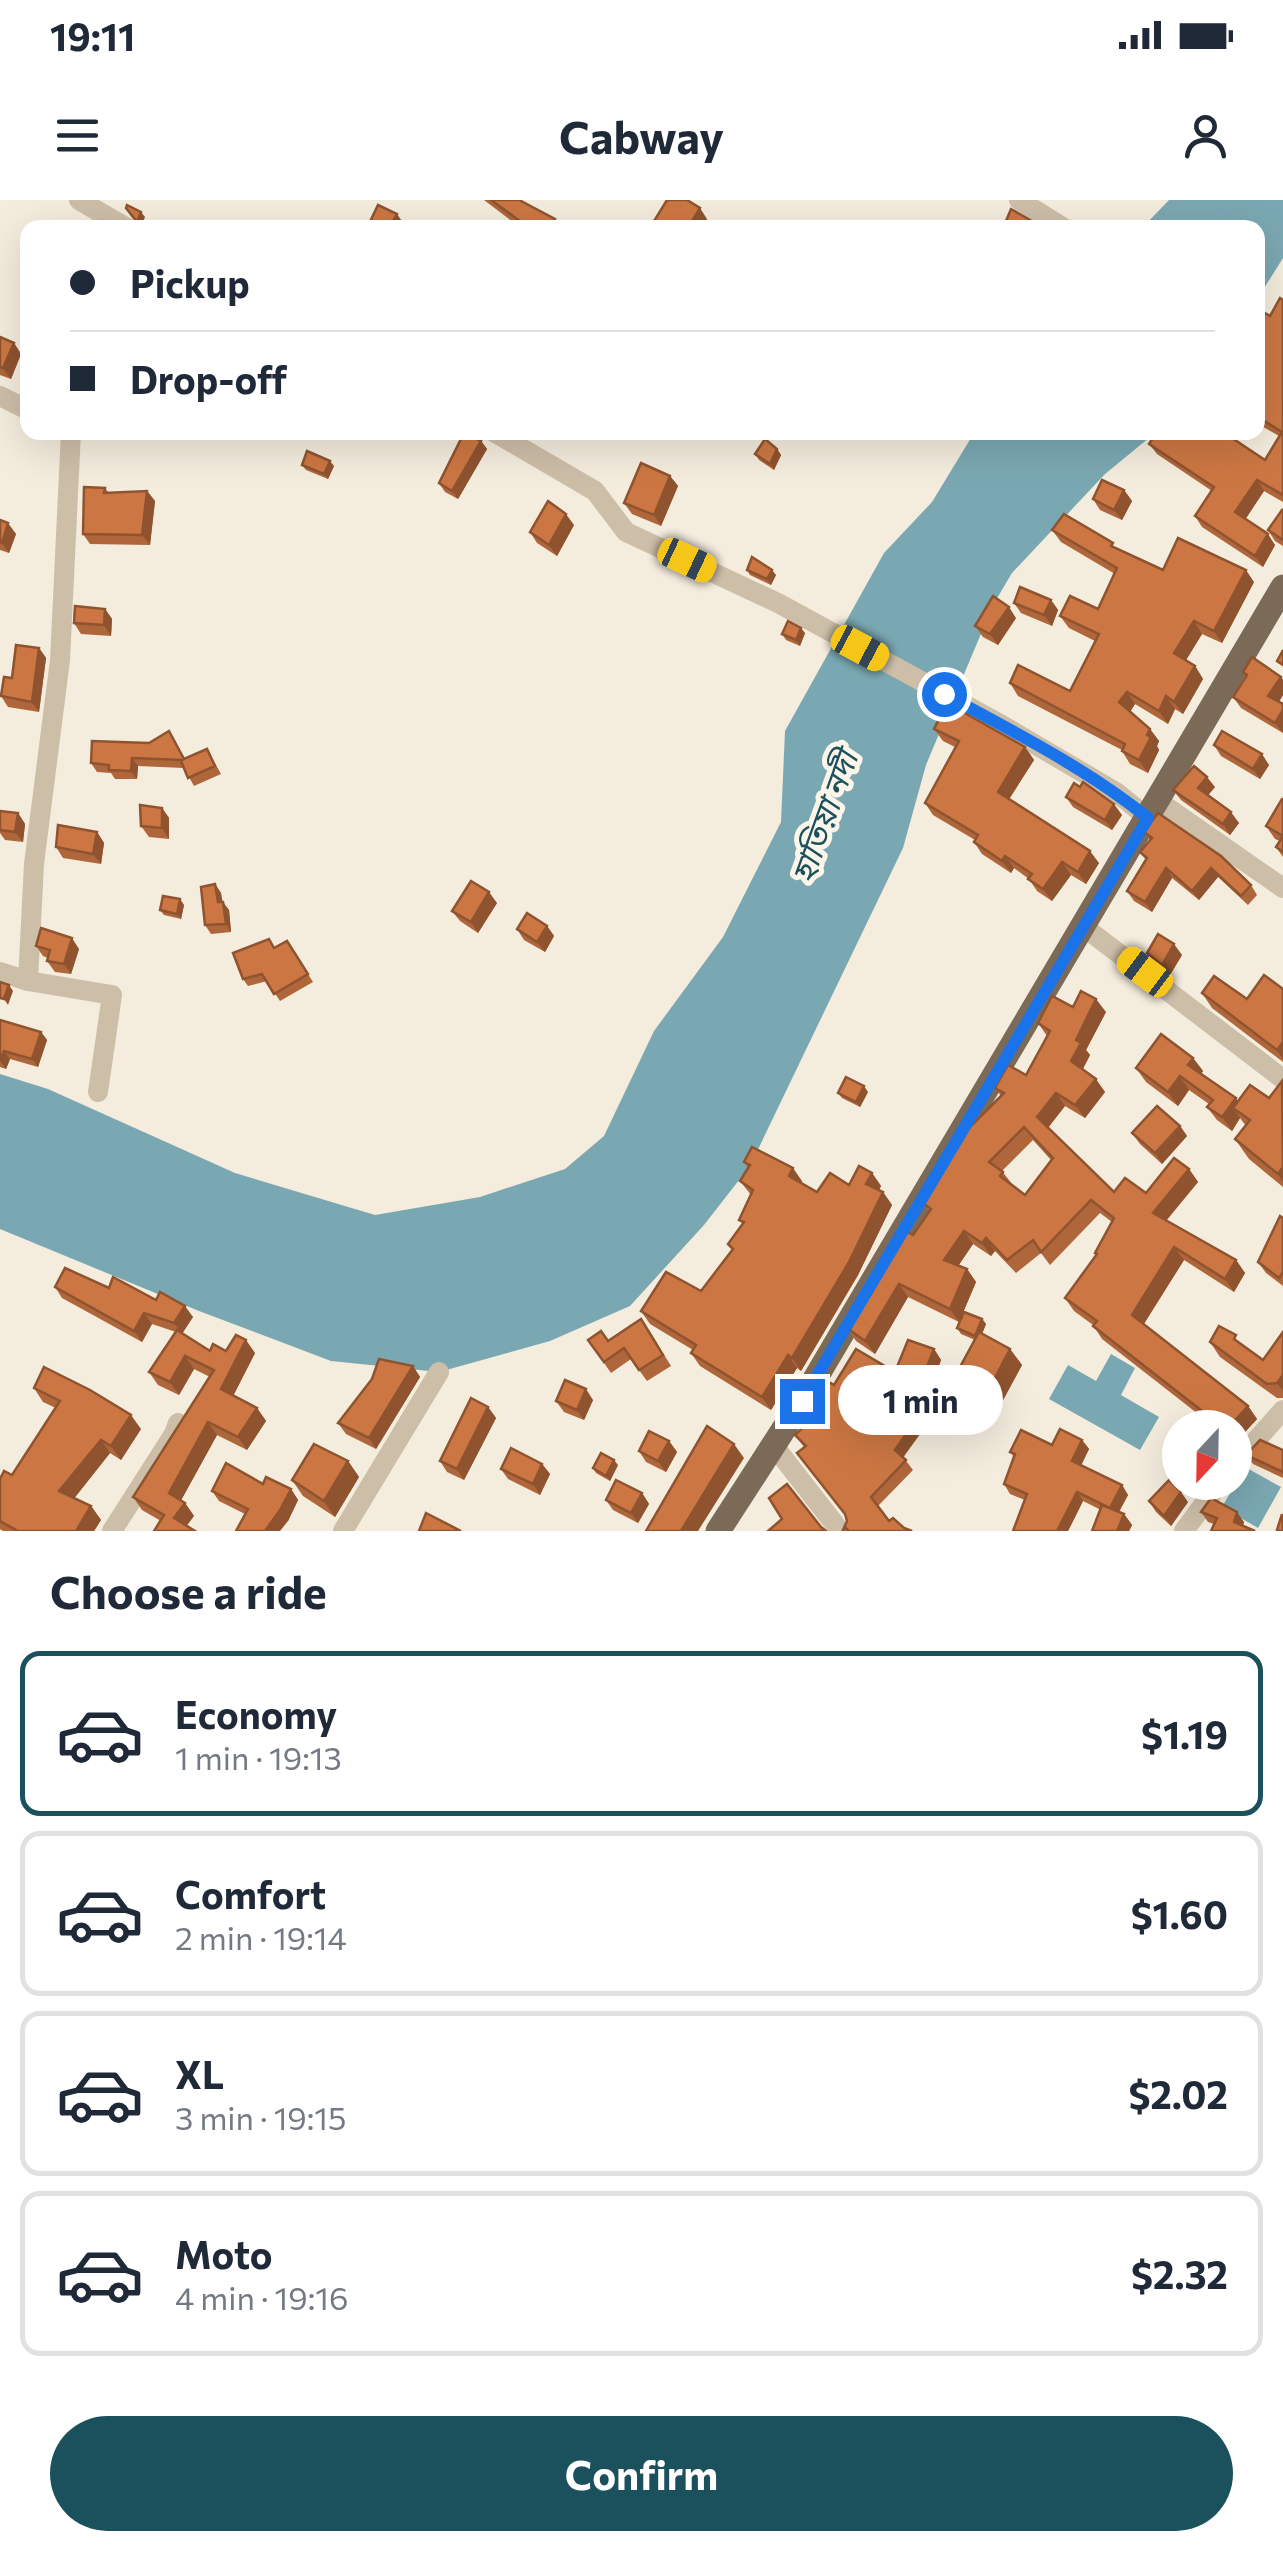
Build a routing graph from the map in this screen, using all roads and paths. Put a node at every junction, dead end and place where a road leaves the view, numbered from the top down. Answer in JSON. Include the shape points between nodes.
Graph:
{"nodes":[{"id":1,"x":80,"y":200,"type":"edge"},
{"id":2,"x":1019,"y":200,"type":"edge"},
{"id":3,"x":113,"y":220,"type":"edge"},
{"id":4,"x":1051,"y":220,"type":"edge"},
{"id":5,"x":71,"y":440,"type":"edge"},
{"id":6,"x":507,"y":440,"type":"edge"},
{"id":7,"x":1283,"y":587,"type":"edge"},
{"id":8,"x":1153,"y":810,"type":"junction"},
{"id":9,"x":1283,"y":888,"type":"edge"},
{"id":10,"x":1084,"y":926,"type":"junction"},
{"id":11,"x":0,"y":972,"type":"edge"},
{"id":12,"x":28,"y":981,"type":"junction"},
{"id":13,"x":1283,"y":1078,"type":"edge"},
{"id":14,"x":98,"y":1092,"type":"dead end"},
{"id":15,"x":439,"y":1372,"type":"dead end"},
{"id":16,"x":1283,"y":1410,"type":"edge"},
{"id":17,"x":178,"y":1422,"type":"edge"},
{"id":18,"x":1252,"y":1445,"type":"edge"},
{"id":19,"x":774,"y":1446,"type":"junction"},
{"id":20,"x":1207,"y":1500,"type":"edge"},
{"id":21,"x":112,"y":1531,"type":"edge"},
{"id":22,"x":342,"y":1531,"type":"edge"},
{"id":23,"x":718,"y":1531,"type":"edge"},
{"id":24,"x":840,"y":1531,"type":"edge"},
{"id":25,"x":1184,"y":1531,"type":"edge"}],
"edges":[{"from":1,"to":3,"type":"street"},
{"from":2,"to":4,"type":"street"},
{"from":5,"to":12,"type":"street","via":[[60,660],[34,864]]},
{"from":6,"to":8,"type":"street","via":[[595,492],[626,532],[778,603]]},
{"from":7,"to":8,"type":"main road"},
{"from":8,"to":9,"type":"street"},
{"from":8,"to":10,"type":"main road"},
{"from":10,"to":13,"type":"street"},
{"from":10,"to":19,"type":"main road"},
{"from":11,"to":12,"type":"street"},
{"from":12,"to":14,"type":"street","via":[[112,995]]},
{"from":15,"to":22,"type":"street"},
{"from":16,"to":18,"type":"street"},
{"from":17,"to":21,"type":"street"},
{"from":19,"to":23,"type":"main road"},
{"from":19,"to":24,"type":"street"},
{"from":20,"to":25,"type":"street"}]}
